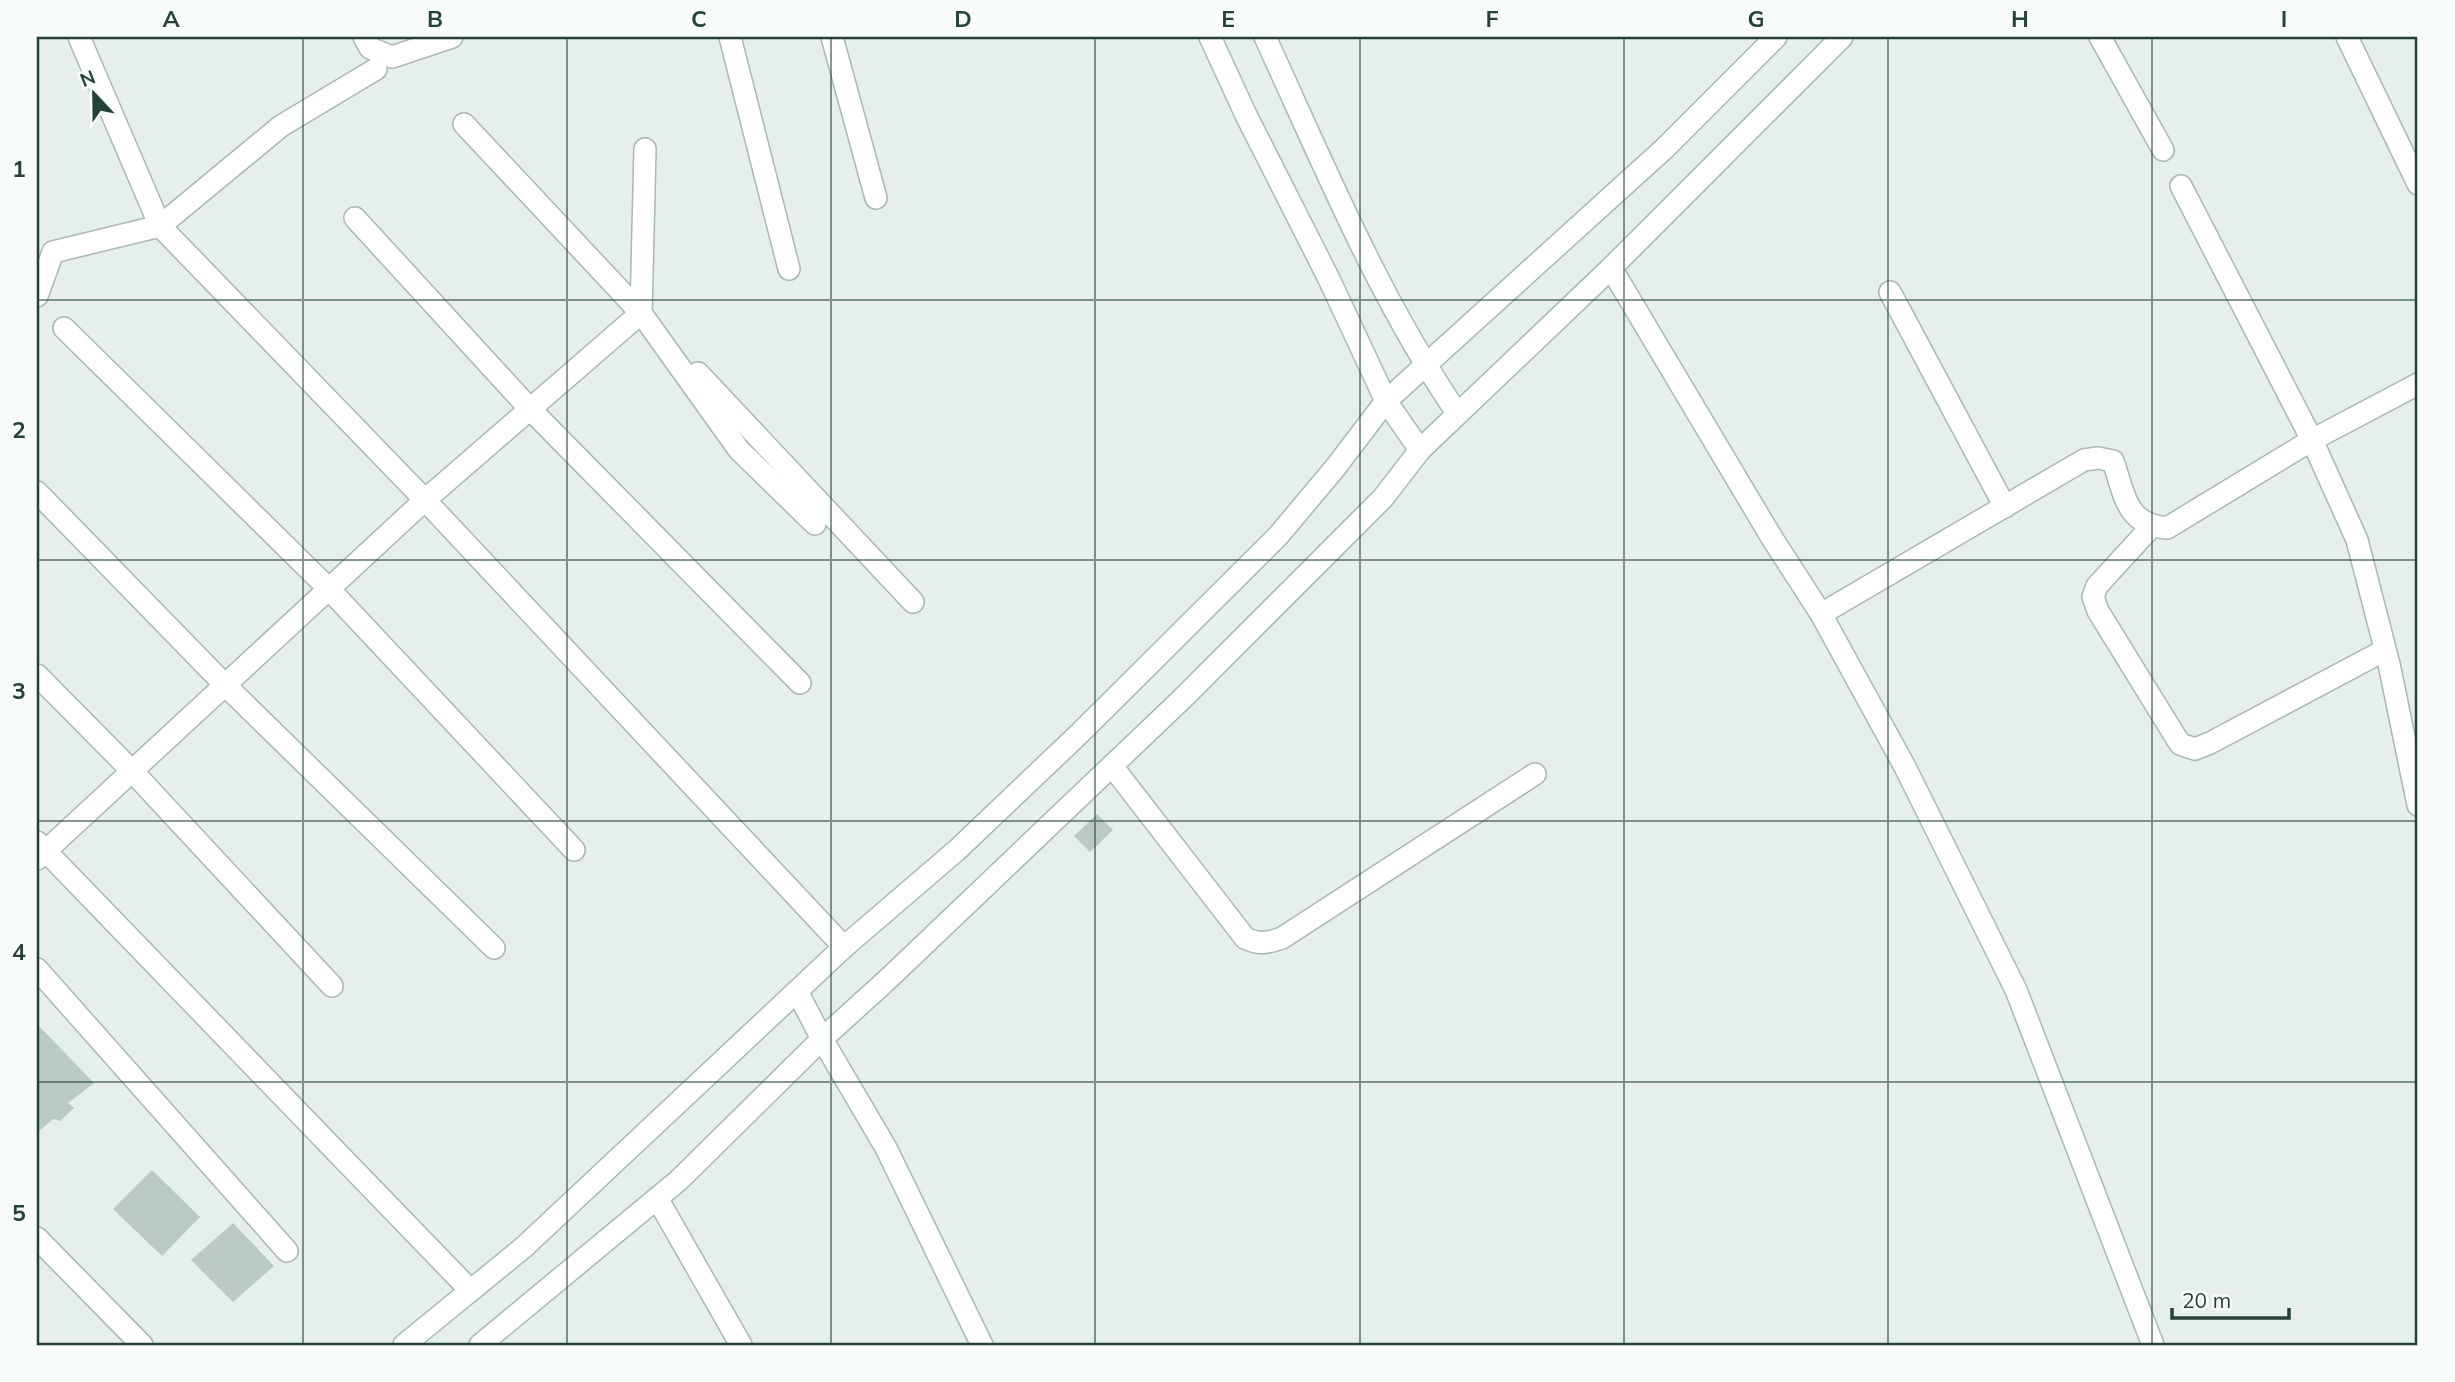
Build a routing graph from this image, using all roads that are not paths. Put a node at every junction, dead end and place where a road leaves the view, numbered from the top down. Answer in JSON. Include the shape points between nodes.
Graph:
{"nodes":[{"id":1,"x":79,"y":37,"type":"edge"},
{"id":2,"x":364,"y":37,"type":"edge"},
{"id":3,"x":730,"y":37,"type":"edge"},
{"id":4,"x":832,"y":37,"type":"edge"},
{"id":5,"x":1210,"y":37,"type":"edge"},
{"id":6,"x":1265,"y":37,"type":"edge"},
{"id":7,"x":1776,"y":37,"type":"edge"},
{"id":8,"x":1842,"y":37,"type":"edge"},
{"id":9,"x":2100,"y":37,"type":"edge"},
{"id":10,"x":2347,"y":37,"type":"edge"},
{"id":11,"x":446,"y":38,"type":"edge"},
{"id":12,"x":376,"y":69,"type":"dead end"},
{"id":13,"x":464,"y":124,"type":"dead end"},
{"id":14,"x":645,"y":149,"type":"dead end"},
{"id":15,"x":2163,"y":150,"type":"dead end"},
{"id":16,"x":2418,"y":184,"type":"edge"},
{"id":17,"x":2181,"y":187,"type":"dead end"},
{"id":18,"x":876,"y":198,"type":"dead end"},
{"id":19,"x":355,"y":218,"type":"dead end"},
{"id":20,"x":160,"y":226,"type":"junction"},
{"id":21,"x":1611,"y":268,"type":"junction"},
{"id":22,"x":789,"y":269,"type":"dead end"},
{"id":23,"x":1891,"y":292,"type":"dead end"},
{"id":24,"x":37,"y":296,"type":"edge"},
{"id":25,"x":642,"y":313,"type":"junction"},
{"id":26,"x":64,"y":328,"type":"dead end"},
{"id":27,"x":1424,"y":364,"type":"junction"},
{"id":28,"x":2418,"y":384,"type":"edge"},
{"id":29,"x":1386,"y":401,"type":"junction"},
{"id":30,"x":530,"y":409,"type":"junction"},
{"id":31,"x":1457,"y":413,"type":"junction"},
{"id":32,"x":2312,"y":440,"type":"junction"},
{"id":33,"x":1420,"y":450,"type":"junction"},
{"id":34,"x":37,"y":492,"type":"edge"},
{"id":35,"x":425,"y":500,"type":"junction"},
{"id":36,"x":2005,"y":507,"type":"junction"},
{"id":37,"x":815,"y":524,"type":"dead end"},
{"id":38,"x":2151,"y":527,"type":"junction"},
{"id":39,"x":329,"y":589,"type":"junction"},
{"id":40,"x":913,"y":603,"type":"dead end"},
{"id":41,"x":1821,"y":614,"type":"junction"},
{"id":42,"x":2385,"y":650,"type":"junction"},
{"id":43,"x":37,"y":663,"type":"edge"},
{"id":44,"x":37,"y":675,"type":"edge"},
{"id":45,"x":800,"y":683,"type":"dead end"},
{"id":46,"x":225,"y":685,"type":"junction"},
{"id":47,"x":1112,"y":766,"type":"junction"},
{"id":48,"x":137,"y":768,"type":"junction"},
{"id":49,"x":1535,"y":774,"type":"dead end"},
{"id":50,"x":2418,"y":804,"type":"edge"},
{"id":51,"x":574,"y":850,"type":"dead end"},
{"id":52,"x":40,"y":851,"type":"edge"},
{"id":53,"x":845,"y":947,"type":"junction"},
{"id":54,"x":494,"y":948,"type":"dead end"},
{"id":55,"x":37,"y":969,"type":"edge"},
{"id":56,"x":332,"y":986,"type":"dead end"},
{"id":57,"x":797,"y":991,"type":"junction"},
{"id":58,"x":822,"y":1039,"type":"junction"},
{"id":59,"x":657,"y":1198,"type":"junction"},
{"id":60,"x":37,"y":1238,"type":"edge"},
{"id":61,"x":287,"y":1251,"type":"dead end"},
{"id":62,"x":470,"y":1290,"type":"junction"},
{"id":63,"x":142,"y":1345,"type":"edge"},
{"id":64,"x":404,"y":1345,"type":"edge"},
{"id":65,"x":480,"y":1345,"type":"edge"},
{"id":66,"x":741,"y":1345,"type":"edge"},
{"id":67,"x":982,"y":1345,"type":"edge"},
{"id":68,"x":2152,"y":1345,"type":"edge"}],
"edges":[{"from":1,"to":20,"type":"street"},
{"from":2,"to":11,"type":"street","via":[[370,48],[392,57]]},
{"from":3,"to":22,"type":"street"},
{"from":4,"to":18,"type":"street"},
{"from":5,"to":29,"type":"street"},
{"from":6,"to":27,"type":"street","via":[[1367,259]]},
{"from":7,"to":27,"type":"street","via":[[1665,148]]},
{"from":8,"to":21,"type":"street"},
{"from":9,"to":15,"type":"street"},
{"from":10,"to":16,"type":"street"},
{"from":12,"to":20,"type":"street","via":[[281,126]]},
{"from":13,"to":25,"type":"street"},
{"from":14,"to":25,"type":"street"},
{"from":17,"to":32,"type":"street"},
{"from":19,"to":30,"type":"street"},
{"from":20,"to":24,"type":"street","via":[[53,253]]},
{"from":20,"to":35,"type":"street"},
{"from":21,"to":31,"type":"street"},
{"from":21,"to":41,"type":"street"},
{"from":23,"to":36,"type":"street"},
{"from":25,"to":30,"type":"street"},
{"from":25,"to":37,"type":"street","via":[[739,450]]},
{"from":25,"to":40,"type":"street"},
{"from":26,"to":39,"type":"street"},
{"from":27,"to":29,"type":"street"},
{"from":27,"to":31,"type":"street"},
{"from":28,"to":32,"type":"street"},
{"from":29,"to":33,"type":"street"},
{"from":29,"to":53,"type":"street","via":[[1278,536],[1214,601],[957,850]]},
{"from":30,"to":35,"type":"street"},
{"from":30,"to":45,"type":"street"},
{"from":31,"to":33,"type":"street"},
{"from":32,"to":38,"type":"street","via":[[2166,528]]},
{"from":32,"to":42,"type":"street","via":[[2357,540]]},
{"from":33,"to":47,"type":"street","via":[[1383,498]]},
{"from":34,"to":46,"type":"street"},
{"from":35,"to":39,"type":"street"},
{"from":35,"to":53,"type":"street"},
{"from":36,"to":38,"type":"street","via":[[2084,460],[2098,458],[2113,461],[2133,516]]},
{"from":36,"to":41,"type":"street"},
{"from":38,"to":42,"type":"street","via":[[2097,586],[2093,597],[2180,744],[2195,749],[2210,743]]},
{"from":39,"to":46,"type":"street"},
{"from":39,"to":51,"type":"street"},
{"from":41,"to":68,"type":"street","via":[[1905,767],[2016,990]]},
{"from":42,"to":50,"type":"street"},
{"from":43,"to":48,"type":"street"},
{"from":44,"to":48,"type":"street"},
{"from":46,"to":48,"type":"street"},
{"from":46,"to":54,"type":"street"},
{"from":47,"to":49,"type":"street","via":[[1245,938],[1255,943],[1282,938]]},
{"from":47,"to":58,"type":"street"},
{"from":48,"to":52,"type":"street"},
{"from":48,"to":56,"type":"street"},
{"from":52,"to":62,"type":"street"},
{"from":53,"to":57,"type":"street"},
{"from":55,"to":61,"type":"street"},
{"from":57,"to":58,"type":"street"},
{"from":57,"to":62,"type":"street","via":[[524,1247]]},
{"from":58,"to":59,"type":"street"},
{"from":58,"to":67,"type":"street","via":[[886,1148]]},
{"from":59,"to":65,"type":"street"},
{"from":59,"to":66,"type":"street"},
{"from":60,"to":63,"type":"street"},
{"from":62,"to":64,"type":"street"}]}
